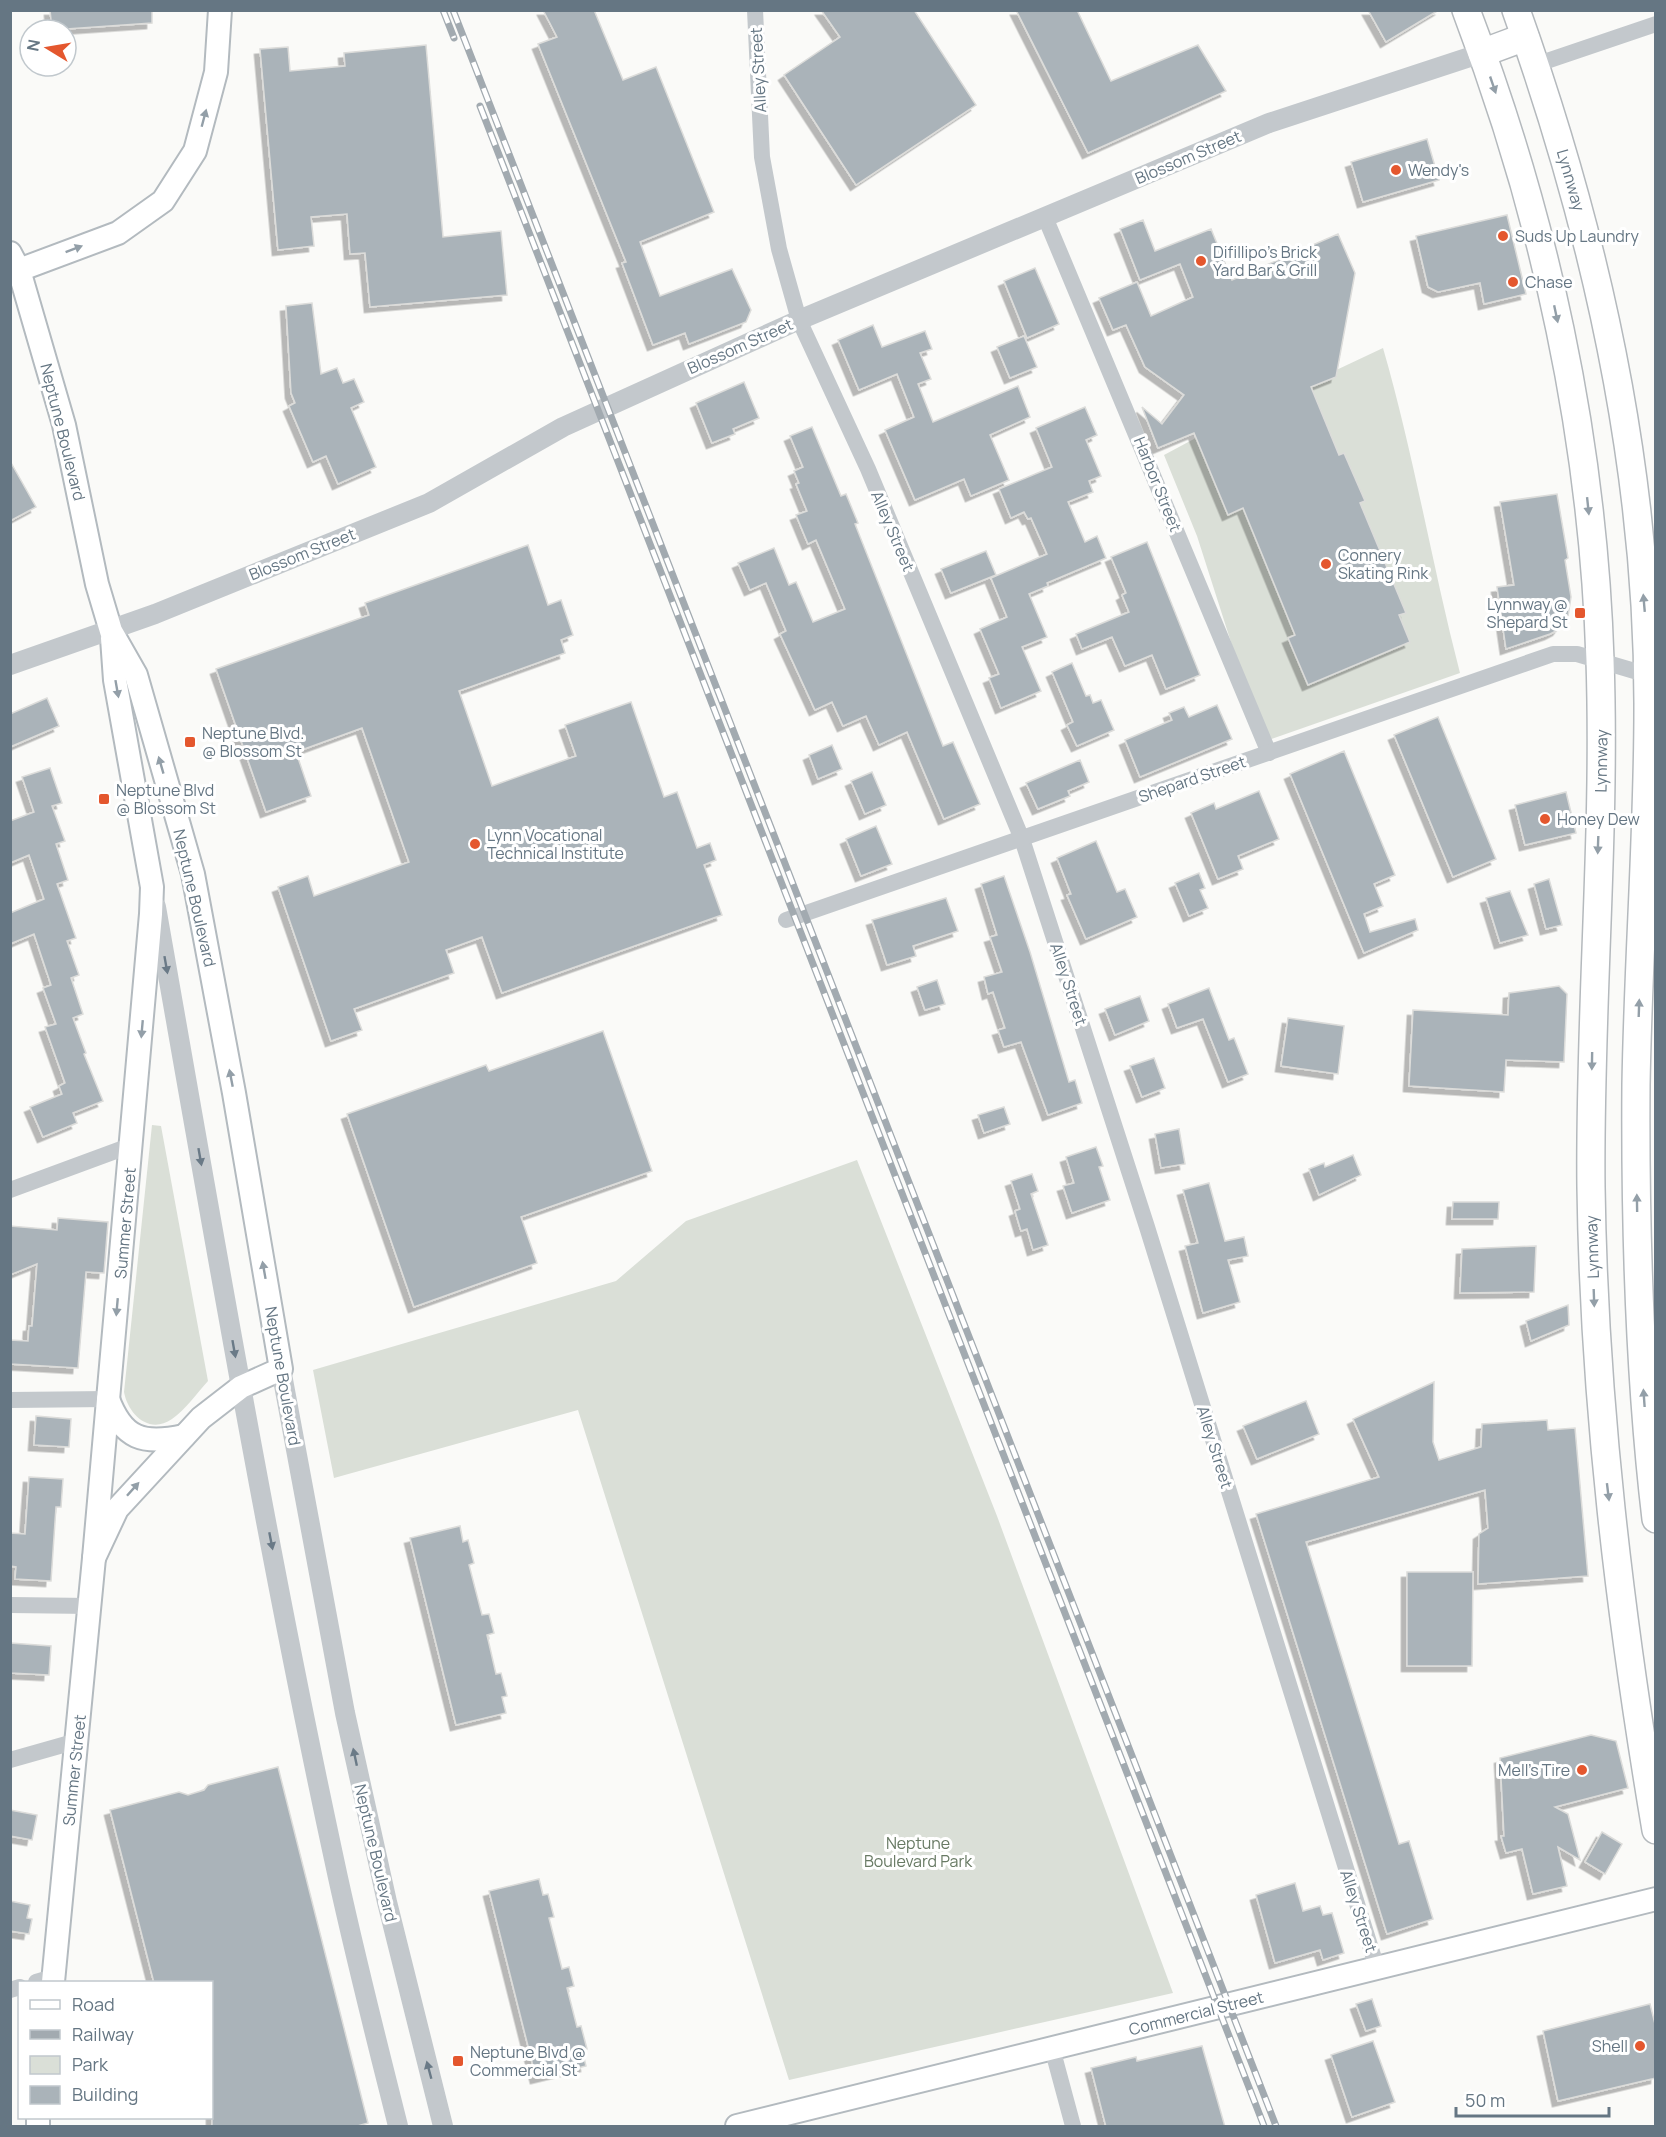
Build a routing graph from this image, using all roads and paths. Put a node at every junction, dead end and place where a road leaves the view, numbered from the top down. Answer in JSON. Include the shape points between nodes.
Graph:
{"nodes":[{"id":1,"x":220,"y":10,"type":"edge"},
{"id":2,"x":755,"y":10,"type":"edge"},
{"id":3,"x":1466,"y":10,"type":"edge"},
{"id":4,"x":1516,"y":10,"type":"edge"},
{"id":5,"x":1656,"y":24,"type":"edge"},
{"id":6,"x":1525,"y":37,"type":"junction"},
{"id":7,"x":1482,"y":53,"type":"junction"},
{"id":8,"x":1535,"y":65,"type":"junction"},
{"id":9,"x":1045,"y":217,"type":"junction"},
{"id":10,"x":13,"y":266,"type":"edge"},
{"id":11,"x":799,"y":320,"type":"junction"},
{"id":12,"x":111,"y":630,"type":"junction"},
{"id":13,"x":1600,"y":660,"type":"junction"},
{"id":14,"x":10,"y":665,"type":"edge"},
{"id":15,"x":1653,"y":678,"type":"edge"},
{"id":16,"x":1269,"y":753,"type":"junction"},
{"id":17,"x":1650,"y":791,"type":"edge"},
{"id":18,"x":1022,"y":838,"type":"junction"},
{"id":19,"x":152,"y":887,"type":"junction"},
{"id":20,"x":786,"y":921,"type":"dead end"},
{"id":21,"x":1649,"y":921,"type":"edge"},
{"id":22,"x":132,"y":1145,"type":"junction"},
{"id":23,"x":10,"y":1190,"type":"edge"},
{"id":24,"x":282,"y":1369,"type":"junction"},
{"id":25,"x":241,"y":1387,"type":"junction"},
{"id":26,"x":108,"y":1399,"type":"junction"},
{"id":27,"x":10,"y":1400,"type":"edge"},
{"id":28,"x":184,"y":1436,"type":"junction"},
{"id":29,"x":1656,"y":1519,"type":"edge"},
{"id":30,"x":94,"y":1558,"type":"junction"},
{"id":31,"x":10,"y":1605,"type":"edge"},
{"id":32,"x":90,"y":1606,"type":"junction"},
{"id":33,"x":77,"y":1741,"type":"junction"},
{"id":34,"x":10,"y":1760,"type":"edge"},
{"id":35,"x":1656,"y":1830,"type":"edge"},
{"id":36,"x":1656,"y":1899,"type":"edge"},
{"id":37,"x":1377,"y":1968,"type":"junction"},
{"id":38,"x":47,"y":1981,"type":"edge"},
{"id":39,"x":1052,"y":2048,"type":"junction"},
{"id":40,"x":398,"y":2127,"type":"edge"},
{"id":41,"x":443,"y":2127,"type":"edge"},
{"id":42,"x":737,"y":2127,"type":"edge"},
{"id":43,"x":1073,"y":2127,"type":"edge"}],
"edges":[{"from":10,"to":1,"type":"main road","one_way":true,"via":[[118,232],[163,201],[195,151],[216,72]]},
{"from":2,"to":11,"type":"street","name":"Alley Street","via":[[762,157],[779,249]]},
{"from":3,"to":7,"type":"highway","name":"Lynnway"},
{"from":4,"to":6,"type":"highway","name":"Lynnway"},
{"from":5,"to":8,"type":"street"},
{"from":6,"to":7,"type":"highway"},
{"from":6,"to":8,"type":"highway","name":"Lynnway"},
{"from":7,"to":9,"type":"street","name":"Blossom Street","via":[[1278,120]]},
{"from":7,"to":13,"type":"highway","name":"Lynnway","one_way":true,"via":[[1528,198],[1562,339],[1583,461]]},
{"from":15,"to":8,"type":"highway","name":"Lynnway","one_way":true,"via":[[1632,485],[1614,365],[1582,219]]},
{"from":9,"to":11,"type":"street","name":"Blossom Street"},
{"from":9,"to":16,"type":"street","name":"Harbor Street"},
{"from":10,"to":12,"type":"main road","name":"Neptune Boulevard","via":[[64,425],[97,584]]},
{"from":11,"to":12,"type":"street","name":"Blossom Street","via":[[562,427],[429,503]]},
{"from":11,"to":18,"type":"street","name":"Alley Street","via":[[868,469]]},
{"from":12,"to":14,"type":"street","name":"Blossom Street"},
{"from":12,"to":19,"type":"main road","name":"Neptune Boulevard","one_way":true,"via":[[115,680]]},
{"from":24,"to":12,"type":"main road","name":"Neptune Boulevard","one_way":true,"via":[[193,874],[136,675]]},
{"from":13,"to":15,"type":"street"},
{"from":13,"to":16,"type":"street","name":"Shepard Street","via":[[1571,653],[1553,654]]},
{"from":13,"to":35,"type":"highway","name":"Lynnway","one_way":true,"via":[[1591,1132],[1595,1340],[1621,1601]]},
{"from":15,"to":17,"type":"highway","name":"Lynnway"},
{"from":16,"to":18,"type":"street","name":"Shepard Street"},
{"from":17,"to":21,"type":"highway","name":"Lynnway"},
{"from":18,"to":20,"type":"street","name":"Shepard Street"},
{"from":18,"to":37,"type":"street","name":"Alley Street","via":[[1148,1227]]},
{"from":19,"to":22,"type":"main road","name":"Summer Street","one_way":true},
{"from":19,"to":25,"type":"street","name":"Neptune Boulevard","one_way":true},
{"from":29,"to":21,"type":"highway","name":"Lynnway","one_way":true,"via":[[1645,1412],[1637,1232],[1636,1083]]},
{"from":22,"to":23,"type":"street"},
{"from":22,"to":26,"type":"main road","name":"Summer Street","one_way":true},
{"from":24,"to":25,"type":"main road","name":"Summer Street"},
{"from":41,"to":24,"type":"street","name":"Neptune Boulevard","one_way":true,"via":[[350,1733]]},
{"from":25,"to":28,"type":"main road","name":"Summer Street"},
{"from":25,"to":40,"type":"street","name":"Neptune Boulevard","one_way":true,"via":[[334,1859]]},
{"from":26,"to":27,"type":"street"},
{"from":26,"to":28,"type":"main road","via":[[115,1418],[134,1436],[147,1440]]},
{"from":26,"to":30,"type":"main road","name":"Summer Street"},
{"from":30,"to":28,"type":"main road","name":"Summer Street","one_way":true,"via":[[117,1509]]},
{"from":30,"to":32,"type":"main road","name":"Summer Street"},
{"from":31,"to":32,"type":"street"},
{"from":32,"to":33,"type":"main road","name":"Summer Street"},
{"from":33,"to":34,"type":"street"},
{"from":33,"to":38,"type":"main road","name":"Summer Street"},
{"from":36,"to":37,"type":"main road","name":"Commercial Street"},
{"from":37,"to":39,"type":"main road","name":"Commercial Street"},
{"from":39,"to":42,"type":"main road","name":"Commercial Street"},
{"from":39,"to":43,"type":"street"}]}
